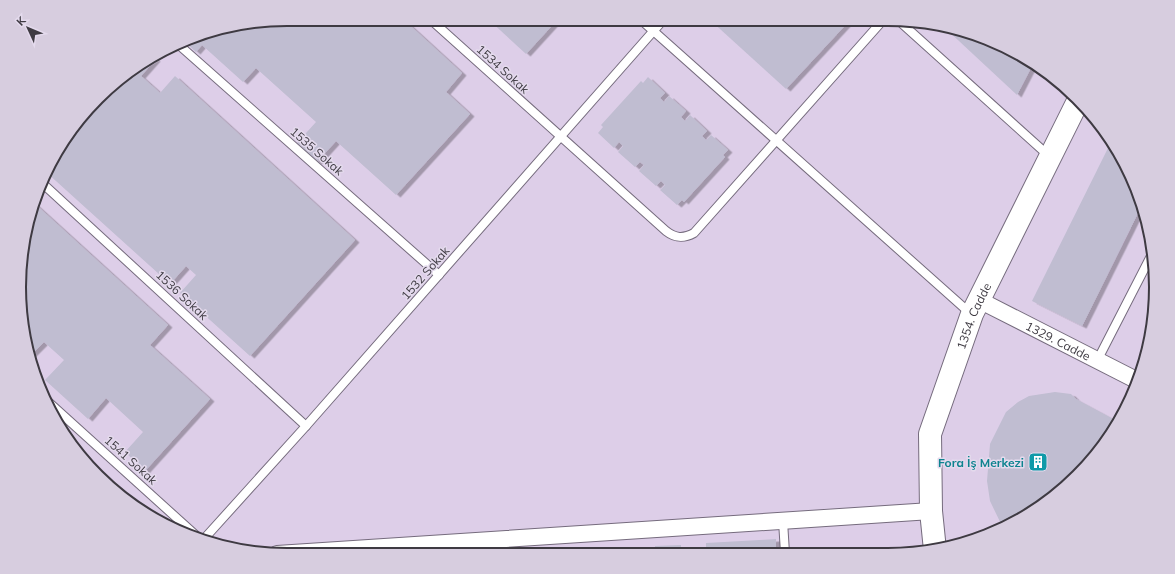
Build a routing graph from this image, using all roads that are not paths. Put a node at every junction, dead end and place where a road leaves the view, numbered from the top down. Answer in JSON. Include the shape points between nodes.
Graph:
{"nodes":[{"id":1,"x":438,"y":26,"type":"edge"},
{"id":2,"x":648,"y":26,"type":"edge"},
{"id":3,"x":658,"y":26,"type":"edge"},
{"id":4,"x":878,"y":26,"type":"edge"},
{"id":5,"x":906,"y":27,"type":"edge"},
{"id":6,"x":653,"y":31,"type":"junction"},
{"id":7,"x":183,"y":48,"type":"edge"},
{"id":8,"x":1075,"y":105,"type":"edge"},
{"id":9,"x":560,"y":137,"type":"junction"},
{"id":10,"x":775,"y":141,"type":"junction"},
{"id":11,"x":1050,"y":157,"type":"junction"},
{"id":12,"x":46,"y":187,"type":"edge"},
{"id":13,"x":1148,"y":263,"type":"edge"},
{"id":14,"x":439,"y":275,"type":"junction"},
{"id":15,"x":975,"y":307,"type":"junction"},
{"id":16,"x":1098,"y":360,"type":"junction"},
{"id":17,"x":1132,"y":379,"type":"edge"},
{"id":18,"x":57,"y":409,"type":"edge"},
{"id":19,"x":306,"y":426,"type":"junction"},
{"id":20,"x":931,"y":510,"type":"junction"},
{"id":21,"x":783,"y":521,"type":"junction"},
{"id":22,"x":190,"y":529,"type":"edge"},
{"id":23,"x":206,"y":535,"type":"edge"},
{"id":24,"x":934,"y":544,"type":"edge"},
{"id":25,"x":442,"y":548,"type":"edge"},
{"id":26,"x":785,"y":548,"type":"edge"}],
"edges":[{"from":1,"to":9,"type":"lane","name":"1534 Sokak"},
{"from":2,"to":6,"type":"lane"},
{"from":3,"to":6,"type":"lane","name":"1532 Sokak"},
{"from":4,"to":10,"type":"lane"},
{"from":5,"to":11,"type":"lane"},
{"from":6,"to":9,"type":"lane","name":"1532 Sokak"},
{"from":6,"to":10,"type":"lane"},
{"from":7,"to":14,"type":"lane","name":"1535 Sokak"},
{"from":8,"to":11,"type":"main road","name":"1354. Cadde"},
{"from":9,"to":10,"type":"lane","name":"1534 Sokak","via":[[666,231],[677,237],[694,233]]},
{"from":9,"to":14,"type":"lane","name":"1532 Sokak"},
{"from":10,"to":15,"type":"lane"},
{"from":11,"to":15,"type":"main road","name":"1354. Cadde"},
{"from":12,"to":19,"type":"lane","name":"1536 Sokak"},
{"from":13,"to":16,"type":"lane"},
{"from":14,"to":19,"type":"lane","name":"1532 Sokak"},
{"from":15,"to":16,"type":"street","name":"1329. Cadde"},
{"from":15,"to":20,"type":"main road","name":"1354. Cadde","via":[[930,434]]},
{"from":16,"to":17,"type":"street","name":"1329. Cadde"},
{"from":18,"to":22,"type":"lane","name":"1541 Sokak"},
{"from":19,"to":23,"type":"lane","name":"1532 Sokak"},
{"from":20,"to":21,"type":"street"},
{"from":20,"to":24,"type":"main road","name":"1354. Cadde"},
{"from":21,"to":25,"type":"street"},
{"from":21,"to":26,"type":"lane"}]}
